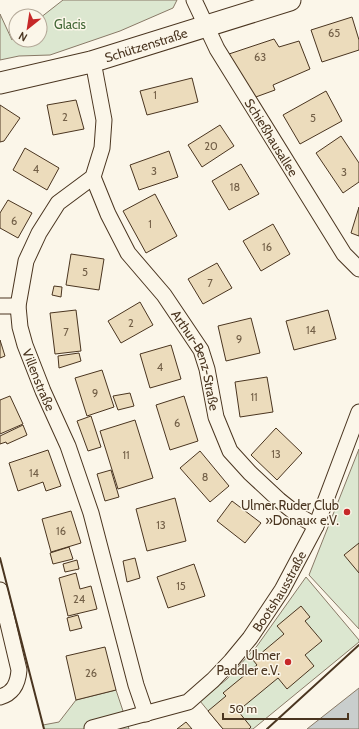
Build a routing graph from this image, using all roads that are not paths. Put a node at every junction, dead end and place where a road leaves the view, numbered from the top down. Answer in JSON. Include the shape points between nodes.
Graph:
{"nodes":[{"id":1,"x":194,"y":0,"type":"edge"},
{"id":2,"x":290,"y":0,"type":"edge"},
{"id":3,"x":206,"y":27,"type":"junction"},
{"id":4,"x":91,"y":62,"type":"junction"},
{"id":5,"x":0,"y":83,"type":"edge"},
{"id":6,"x":93,"y":177,"type":"junction"},
{"id":7,"x":359,"y":269,"type":"edge"},
{"id":8,"x":0,"y":306,"type":"edge"},
{"id":9,"x":18,"y":306,"type":"junction"},
{"id":10,"x":359,"y":412,"type":"edge"},
{"id":11,"x":316,"y":526,"type":"junction"},
{"id":12,"x":0,"y":590,"type":"edge"},
{"id":13,"x":0,"y":697,"type":"edge"},
{"id":14,"x":146,"y":714,"type":"junction"},
{"id":15,"x":92,"y":728,"type":"dead end"}],
"edges":[{"from":1,"to":3,"type":"street","name":"Schießhausallee"},
{"from":2,"to":3,"type":"street","name":"Schützenstraße"},
{"from":3,"to":4,"type":"street","name":"Schützenstraße"},
{"from":3,"to":7,"type":"street","name":"Schießhausallee","via":[[344,254]]},
{"from":4,"to":5,"type":"street","name":"Schützenstraße"},
{"from":4,"to":6,"type":"street","via":[[104,120],[102,148]]},
{"from":6,"to":9,"type":"street","name":"Villenstraße","via":[[58,204],[39,233],[26,261]]},
{"from":6,"to":11,"type":"street","name":"Arthur-Benz-Straße","via":[[128,253],[164,296],[201,350],[216,417],[230,451],[279,500]]},
{"from":8,"to":9,"type":"street"},
{"from":9,"to":14,"type":"street","name":"Villenstraße","via":[[25,345],[68,446],[91,513]]},
{"from":10,"to":11,"type":"street","name":"Bootshausstraße"},
{"from":11,"to":14,"type":"street","name":"Bootshausstraße","via":[[282,590],[250,638],[231,661],[188,702]]},
{"from":12,"to":13,"type":"street","via":[[20,670],[13,690]]},
{"from":14,"to":15,"type":"street","name":"Bootshausstraße"}]}
